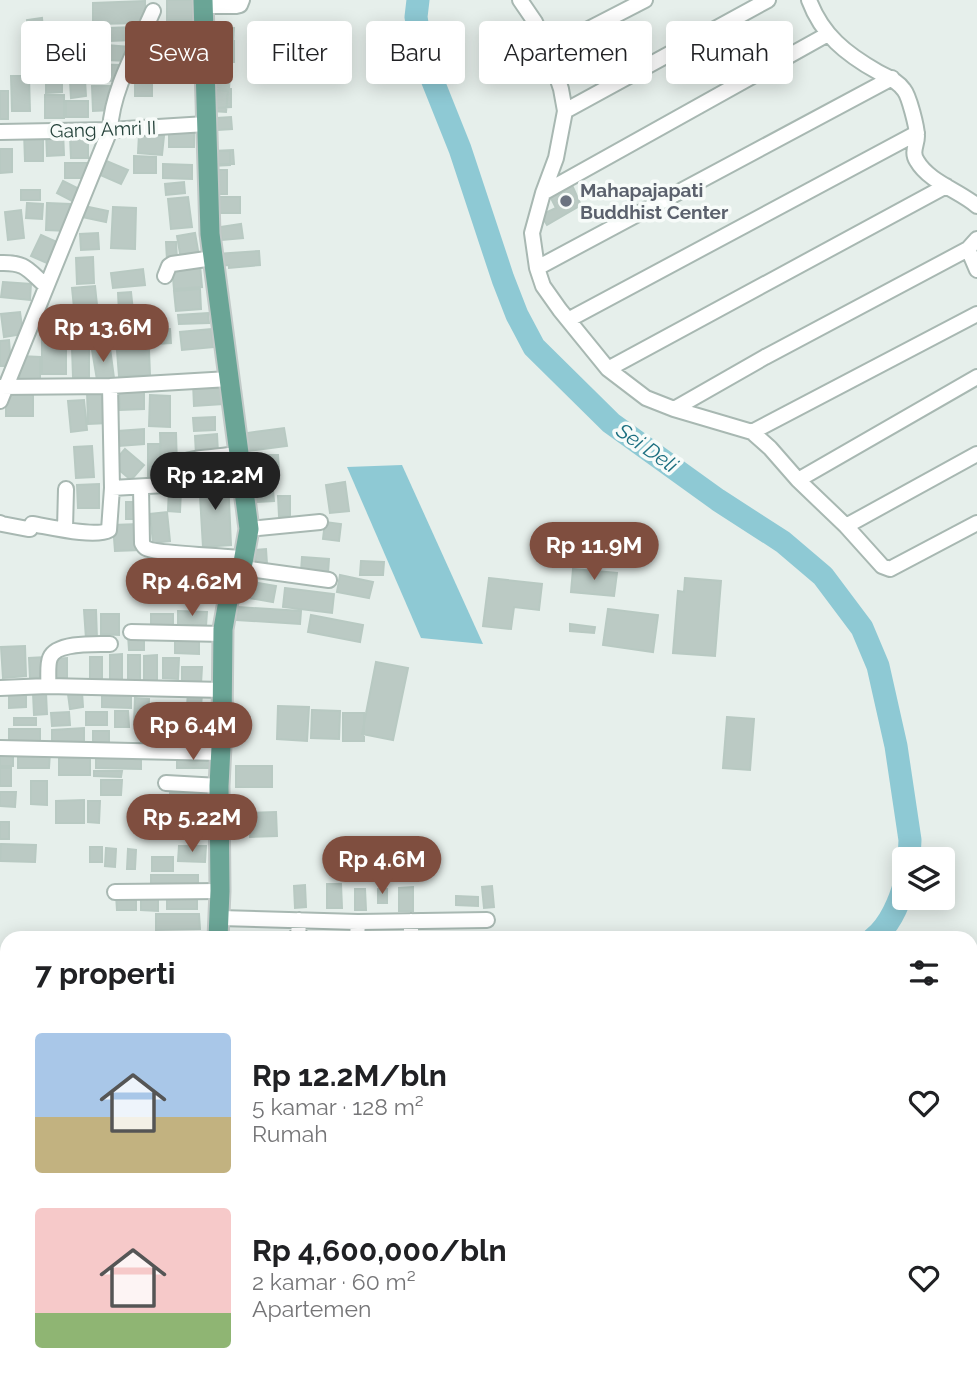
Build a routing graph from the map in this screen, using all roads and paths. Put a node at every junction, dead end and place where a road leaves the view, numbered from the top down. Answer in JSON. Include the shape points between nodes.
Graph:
{"nodes":[{"id":1,"x":242,"y":0,"type":"edge"},
{"id":2,"x":520,"y":0,"type":"edge"},
{"id":3,"x":645,"y":0,"type":"edge"},
{"id":4,"x":768,"y":0,"type":"edge"},
{"id":5,"x":809,"y":0,"type":"edge"},
{"id":6,"x":203,"y":3,"type":"edge"},
{"id":7,"x":153,"y":11,"type":"dead end"},
{"id":8,"x":534,"y":21,"type":"edge"},
{"id":9,"x":604,"y":21,"type":"edge"},
{"id":10,"x":828,"y":34,"type":"junction"},
{"id":11,"x":892,"y":78,"type":"junction"},
{"id":12,"x":559,"y":84,"type":"edge"},
{"id":13,"x":565,"y":111,"type":"junction"},
{"id":14,"x":206,"y":124,"type":"junction"},
{"id":15,"x":110,"y":130,"type":"junction"},
{"id":16,"x":0,"y":132,"type":"edge"},
{"id":17,"x":917,"y":133,"type":"junction"},
{"id":18,"x":946,"y":186,"type":"junction"},
{"id":19,"x":543,"y":193,"type":"junction"},
{"id":20,"x":977,"y":206,"type":"edge"},
{"id":21,"x":972,"y":244,"type":"edge"},
{"id":22,"x":213,"y":258,"type":"junction"},
{"id":23,"x":0,"y":263,"type":"edge"},
{"id":24,"x":537,"y":268,"type":"junction"},
{"id":25,"x":977,"y":270,"type":"edge"},
{"id":26,"x":165,"y":276,"type":"dead end"},
{"id":27,"x":46,"y":286,"type":"junction"},
{"id":28,"x":977,"y":314,"type":"edge"},
{"id":29,"x":568,"y":320,"type":"junction"},
{"id":30,"x":608,"y":369,"type":"junction"},
{"id":31,"x":977,"y":377,"type":"edge"},
{"id":32,"x":229,"y":379,"type":"junction"},
{"id":33,"x":110,"y":386,"type":"junction"},
{"id":34,"x":3,"y":387,"type":"edge"},
{"id":35,"x":0,"y":401,"type":"edge"},
{"id":36,"x":674,"y":408,"type":"junction"},
{"id":37,"x":752,"y":432,"type":"junction"},
{"id":38,"x":239,"y":454,"type":"junction"},
{"id":39,"x":977,"y":454,"type":"edge"},
{"id":40,"x":798,"y":480,"type":"junction"},
{"id":41,"x":141,"y":487,"type":"junction"},
{"id":42,"x":112,"y":488,"type":"junction"},
{"id":43,"x":66,"y":489,"type":"dead end"},
{"id":44,"x":320,"y":522,"type":"dead end"},
{"id":45,"x":0,"y":523,"type":"edge"},
{"id":46,"x":977,"y":523,"type":"edge"},
{"id":47,"x":846,"y":526,"type":"junction"},
{"id":48,"x":65,"y":528,"type":"junction"},
{"id":49,"x":248,"y":529,"type":"junction"},
{"id":50,"x":243,"y":563,"type":"junction"},
{"id":51,"x":329,"y":580,"type":"dead end"},
{"id":52,"x":131,"y":632,"type":"dead end"},
{"id":53,"x":223,"y":634,"type":"junction"},
{"id":54,"x":110,"y":644,"type":"dead end"},
{"id":55,"x":48,"y":687,"type":"junction"},
{"id":56,"x":0,"y":688,"type":"edge"},
{"id":57,"x":223,"y":691,"type":"junction"},
{"id":58,"x":0,"y":748,"type":"edge"},
{"id":59,"x":221,"y":753,"type":"junction"},
{"id":60,"x":166,"y":783,"type":"dead end"},
{"id":61,"x":219,"y":786,"type":"junction"},
{"id":62,"x":220,"y":891,"type":"junction"},
{"id":63,"x":115,"y":892,"type":"dead end"},
{"id":64,"x":299,"y":920,"type":"junction"},
{"id":65,"x":487,"y":920,"type":"dead end"},
{"id":66,"x":358,"y":922,"type":"junction"},
{"id":67,"x":411,"y":922,"type":"junction"},
{"id":68,"x":219,"y":928,"type":"edge"},
{"id":69,"x":298,"y":931,"type":"edge"},
{"id":70,"x":357,"y":931,"type":"edge"},
{"id":71,"x":411,"y":931,"type":"edge"}],
"edges":[{"from":1,"to":6,"type":"street","via":[[236,6]]},
{"from":2,"to":8,"type":"street"},
{"from":3,"to":9,"type":"street"},
{"from":4,"to":13,"type":"street"},
{"from":5,"to":10,"type":"street"},
{"from":6,"to":14,"type":"main road"},
{"from":7,"to":15,"type":"street","via":[[125,70]]},
{"from":10,"to":11,"type":"street","via":[[845,51]]},
{"from":10,"to":19,"type":"street"},
{"from":11,"to":17,"type":"street","via":[[906,92]]},
{"from":11,"to":24,"type":"street"},
{"from":12,"to":13,"type":"street"},
{"from":13,"to":19,"type":"street"},
{"from":14,"to":15,"type":"street","name":"Gang Amri II"},
{"from":14,"to":22,"type":"main road"},
{"from":15,"to":16,"type":"street","name":"Gang Amri II"},
{"from":15,"to":27,"type":"street"},
{"from":17,"to":18,"type":"street","via":[[916,160]]},
{"from":17,"to":29,"type":"street"},
{"from":18,"to":20,"type":"street"},
{"from":18,"to":30,"type":"street"},
{"from":19,"to":24,"type":"street","via":[[532,233]]},
{"from":21,"to":25,"type":"street"},
{"from":21,"to":36,"type":"street"},
{"from":22,"to":26,"type":"street","via":[[171,264]]},
{"from":22,"to":32,"type":"main road"},
{"from":23,"to":27,"type":"street","via":[[22,264]]},
{"from":24,"to":29,"type":"street","via":[[543,286]]},
{"from":27,"to":34,"type":"street"},
{"from":28,"to":37,"type":"street"},
{"from":29,"to":30,"type":"street"},
{"from":30,"to":36,"type":"street","via":[[646,398]]},
{"from":31,"to":40,"type":"street"},
{"from":32,"to":33,"type":"street"},
{"from":32,"to":38,"type":"main road"},
{"from":33,"to":34,"type":"street"},
{"from":33,"to":42,"type":"street"},
{"from":34,"to":35,"type":"street"},
{"from":36,"to":37,"type":"street"},
{"from":37,"to":40,"type":"street"},
{"from":38,"to":41,"type":"street","via":[[184,462],[169,484]]},
{"from":38,"to":49,"type":"main road"},
{"from":39,"to":47,"type":"street"},
{"from":40,"to":47,"type":"street"},
{"from":41,"to":42,"type":"street"},
{"from":41,"to":50,"type":"street","via":[[142,543],[149,550]]},
{"from":42,"to":48,"type":"street","via":[[110,530],[75,532]]},
{"from":43,"to":48,"type":"street"},
{"from":44,"to":49,"type":"street"},
{"from":45,"to":48,"type":"street","via":[[28,529],[32,524]]},
{"from":46,"to":47,"type":"street","via":[[890,569]]},
{"from":49,"to":50,"type":"main road"},
{"from":50,"to":51,"type":"street"},
{"from":50,"to":53,"type":"main road","via":[[228,601]]},
{"from":52,"to":53,"type":"street"},
{"from":53,"to":57,"type":"main road"},
{"from":54,"to":55,"type":"street","via":[[76,645],[52,654]]},
{"from":55,"to":56,"type":"street"},
{"from":55,"to":57,"type":"street"},
{"from":57,"to":59,"type":"main road"},
{"from":58,"to":59,"type":"street"},
{"from":59,"to":61,"type":"main road"},
{"from":60,"to":61,"type":"street"},
{"from":61,"to":62,"type":"main road"},
{"from":62,"to":63,"type":"street"},
{"from":62,"to":68,"type":"main road"},
{"from":64,"to":66,"type":"street"},
{"from":64,"to":68,"type":"street"},
{"from":64,"to":69,"type":"street"},
{"from":65,"to":67,"type":"street"},
{"from":66,"to":67,"type":"street"},
{"from":66,"to":70,"type":"street"},
{"from":67,"to":71,"type":"street"}]}
